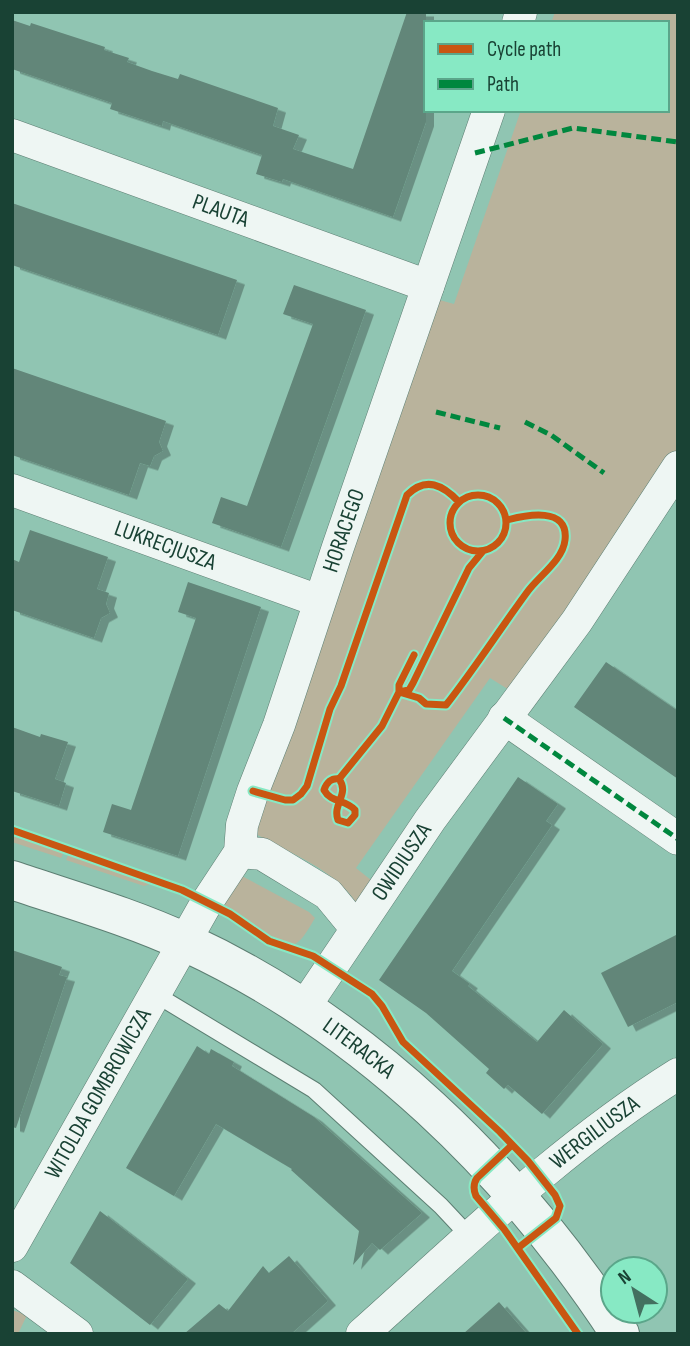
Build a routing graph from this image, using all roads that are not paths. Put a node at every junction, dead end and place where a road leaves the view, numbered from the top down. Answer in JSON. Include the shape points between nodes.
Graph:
{"nodes":[{"id":1,"x":488,"y":112,"type":"edge"},
{"id":2,"x":12,"y":135,"type":"edge"},
{"id":3,"x":428,"y":286,"type":"junction"},
{"id":4,"x":678,"y":467,"type":"edge"},
{"id":5,"x":12,"y":490,"type":"edge"},
{"id":6,"x":319,"y":601,"type":"junction"},
{"id":7,"x":504,"y":718,"type":"junction"},
{"id":8,"x":678,"y":839,"type":"edge"},
{"id":9,"x":240,"y":852,"type":"junction"},
{"id":10,"x":12,"y":880,"type":"edge"},
{"id":11,"x":356,"y":928,"type":"junction"},
{"id":12,"x":186,"y":942,"type":"junction"},
{"id":13,"x":155,"y":994,"type":"junction"},
{"id":14,"x":303,"y":1009,"type":"junction"},
{"id":15,"x":678,"y":1074,"type":"edge"},
{"id":16,"x":516,"y":1196,"type":"junction"},
{"id":17,"x":470,"y":1237,"type":"junction"},
{"id":18,"x":12,"y":1246,"type":"edge"},
{"id":19,"x":12,"y":1286,"type":"edge"},
{"id":20,"x":77,"y":1334,"type":"edge"},
{"id":21,"x":362,"y":1334,"type":"edge"},
{"id":22,"x":620,"y":1334,"type":"edge"}],
"edges":[{"from":1,"to":3,"type":"street","name":"HORACEGO"},
{"from":2,"to":3,"type":"street","name":"PLAUTA"},
{"from":3,"to":6,"type":"street","name":"HORACEGO"},
{"from":4,"to":7,"type":"street","name":"OWIDIUSZA","via":[[577,621]]},
{"from":5,"to":6,"type":"street","name":"LUKRECJUSZA"},
{"from":6,"to":9,"type":"street","name":"HORACEGO","via":[[242,825]]},
{"from":7,"to":8,"type":"street"},
{"from":7,"to":11,"type":"street","name":"OWIDIUSZA"},
{"from":9,"to":11,"type":"street","via":[[262,854],[328,894]]},
{"from":9,"to":12,"type":"street","name":"HORACEGO"},
{"from":10,"to":12,"type":"street","name":"LITERACKA"},
{"from":11,"to":14,"type":"street","name":"OWIDIUSZA"},
{"from":12,"to":13,"type":"street","name":"WITOLDA GOMBROWICZA"},
{"from":12,"to":14,"type":"street","name":"LITERACKA"},
{"from":13,"to":17,"type":"lane","via":[[313,1090]]},
{"from":13,"to":18,"type":"street","name":"WITOLDA GOMBROWICZA"},
{"from":14,"to":16,"type":"street","name":"LITERACKA","via":[[417,1096]]},
{"from":15,"to":16,"type":"street","name":"WERGILIUSZA","via":[[606,1121]]},
{"from":16,"to":17,"type":"street","name":"WERGILIUSZA"},
{"from":16,"to":22,"type":"street","name":"LITERACKA","via":[[567,1257]]},
{"from":17,"to":21,"type":"street","name":"WERGILIUSZA"},
{"from":19,"to":20,"type":"street"}]}
